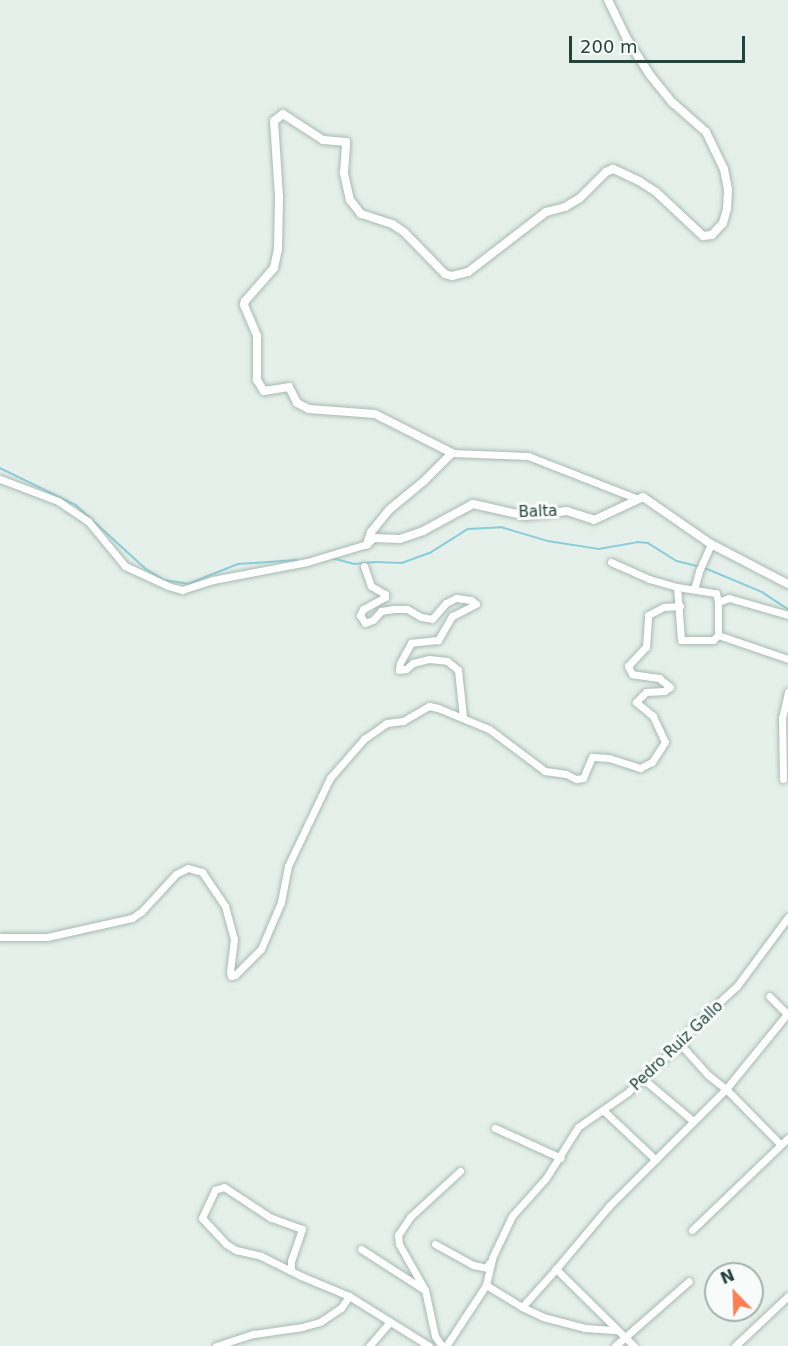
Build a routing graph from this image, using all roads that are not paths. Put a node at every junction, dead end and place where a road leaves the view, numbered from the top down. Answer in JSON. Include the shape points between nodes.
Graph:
{"nodes":[{"id":1,"x":608,"y":0,"type":"edge"},
{"id":2,"x":452,"y":453,"type":"junction"},
{"id":3,"x":0,"y":479,"type":"edge"},
{"id":4,"x":636,"y":498,"type":"junction"},
{"id":5,"x":370,"y":541,"type":"junction"},
{"id":6,"x":711,"y":544,"type":"junction"},
{"id":7,"x":611,"y":562,"type":"dead end"},
{"id":8,"x":364,"y":566,"type":"dead end"},
{"id":9,"x":788,"y":584,"type":"edge"},
{"id":10,"x":677,"y":587,"type":"junction"},
{"id":11,"x":694,"y":589,"type":"junction"},
{"id":12,"x":718,"y":602,"type":"junction"},
{"id":13,"x":680,"y":606,"type":"junction"},
{"id":14,"x":788,"y":615,"type":"edge"},
{"id":15,"x":718,"y":635,"type":"junction"},
{"id":16,"x":788,"y":659,"type":"edge"},
{"id":17,"x":788,"y":692,"type":"edge"},
{"id":18,"x":463,"y":717,"type":"junction"},
{"id":19,"x":783,"y":779,"type":"dead end"},
{"id":20,"x":788,"y":917,"type":"edge"},
{"id":21,"x":0,"y":937,"type":"edge"},
{"id":22,"x":769,"y":996,"type":"dead end"},
{"id":23,"x":788,"y":1014,"type":"edge"},
{"id":24,"x":681,"y":1045,"type":"junction"},
{"id":25,"x":642,"y":1078,"type":"junction"},
{"id":26,"x":726,"y":1089,"type":"junction"},
{"id":27,"x":604,"y":1111,"type":"junction"},
{"id":28,"x":693,"y":1121,"type":"junction"},
{"id":29,"x":495,"y":1128,"type":"dead end"},
{"id":30,"x":788,"y":1138,"type":"edge"},
{"id":31,"x":781,"y":1145,"type":"junction"},
{"id":32,"x":561,"y":1158,"type":"junction"},
{"id":33,"x":656,"y":1160,"type":"junction"},
{"id":34,"x":460,"y":1171,"type":"dead end"},
{"id":35,"x":692,"y":1230,"type":"dead end"},
{"id":36,"x":435,"y":1244,"type":"dead end"},
{"id":37,"x":361,"y":1249,"type":"dead end"},
{"id":38,"x":492,"y":1258,"type":"junction"},
{"id":39,"x":556,"y":1269,"type":"junction"},
{"id":40,"x":291,"y":1271,"type":"junction"},
{"id":41,"x":689,"y":1281,"type":"dead end"},
{"id":42,"x":486,"y":1285,"type":"junction"},
{"id":43,"x":425,"y":1290,"type":"junction"},
{"id":44,"x":349,"y":1296,"type":"junction"},
{"id":45,"x":788,"y":1296,"type":"edge"},
{"id":46,"x":522,"y":1307,"type":"junction"},
{"id":47,"x":389,"y":1323,"type":"junction"},
{"id":48,"x":617,"y":1330,"type":"junction"},
{"id":49,"x":625,"y":1337,"type":"junction"},
{"id":50,"x":216,"y":1346,"type":"edge"},
{"id":51,"x":369,"y":1346,"type":"edge"},
{"id":52,"x":429,"y":1346,"type":"edge"},
{"id":53,"x":442,"y":1346,"type":"edge"},
{"id":54,"x":446,"y":1346,"type":"edge"},
{"id":55,"x":615,"y":1346,"type":"edge"},
{"id":56,"x":634,"y":1346,"type":"edge"},
{"id":57,"x":735,"y":1346,"type":"edge"}],
"edges":[{"from":1,"to":2,"type":"street","via":[[650,75],[677,107],[706,132],[724,169],[727,209],[723,223],[712,235],[703,236],[656,192],[613,169],[580,198],[546,212],[468,272],[452,276],[404,232],[361,214],[350,200],[344,173],[345,142],[323,140],[283,114],[274,121],[278,249],[274,268],[244,305],[257,336],[259,386],[264,391],[289,387],[297,403],[309,409],[375,414]]},
{"from":2,"to":4,"type":"street","via":[[528,456]]},
{"from":2,"to":5,"type":"street","via":[[389,510],[371,532]]},
{"from":3,"to":5,"type":"street","via":[[58,501],[88,521],[125,566],[183,590],[334,555]]},
{"from":4,"to":5,"type":"street","name":"Balta","via":[[594,520],[567,511],[526,516],[473,504],[400,539]]},
{"from":4,"to":6,"type":"street","via":[[643,497]]},
{"from":6,"to":9,"type":"street"},
{"from":6,"to":11,"type":"street"},
{"from":7,"to":10,"type":"street"},
{"from":8,"to":18,"type":"street","via":[[371,586],[385,594],[363,609],[360,615],[365,623],[381,611],[393,609],[407,609],[432,619],[456,598],[476,604],[452,616],[438,640],[411,643],[399,670],[429,658],[447,661],[458,670]]},
{"from":10,"to":11,"type":"street"},
{"from":10,"to":13,"type":"street"},
{"from":11,"to":12,"type":"street","via":[[716,593]]},
{"from":12,"to":14,"type":"street","via":[[729,598]]},
{"from":12,"to":15,"type":"street"},
{"from":13,"to":15,"type":"street","via":[[681,640],[714,640]]},
{"from":13,"to":18,"type":"street","via":[[663,607],[648,615],[646,647],[628,666],[632,674],[659,678],[670,687],[646,692],[636,702],[653,716],[665,742],[645,768],[592,757],[580,780],[552,774],[489,729]]},
{"from":15,"to":16,"type":"street"},
{"from":17,"to":19,"type":"street","via":[[782,718]]},
{"from":18,"to":21,"type":"street","via":[[429,706],[403,721],[387,723],[350,753],[330,778],[288,866],[281,902],[261,949],[235,975],[230,972],[234,939],[225,906],[202,872],[188,868],[176,874],[132,918],[47,937]]},
{"from":20,"to":24,"type":"street","name":"Pedro Ruiz Gallo","via":[[736,986],[692,1028]]},
{"from":22,"to":23,"type":"street"},
{"from":23,"to":26,"type":"street"},
{"from":24,"to":25,"type":"street","name":"Pedro Ruiz Gallo"},
{"from":24,"to":26,"type":"street"},
{"from":25,"to":27,"type":"street","name":"Pedro Ruiz Gallo"},
{"from":25,"to":28,"type":"street"},
{"from":26,"to":28,"type":"street"},
{"from":26,"to":31,"type":"street"},
{"from":27,"to":32,"type":"street","name":"Pedro Ruiz Gallo","via":[[578,1127]]},
{"from":27,"to":33,"type":"street"},
{"from":28,"to":33,"type":"street"},
{"from":29,"to":32,"type":"street"},
{"from":30,"to":31,"type":"street"},
{"from":31,"to":35,"type":"street"},
{"from":32,"to":38,"type":"street","name":"Pedro Ruiz Gallo","via":[[512,1216]]},
{"from":33,"to":39,"type":"street","via":[[609,1206]]},
{"from":34,"to":43,"type":"street","via":[[410,1217],[399,1235],[399,1244]]},
{"from":36,"to":38,"type":"street","via":[[473,1265],[487,1268]]},
{"from":37,"to":43,"type":"street"},
{"from":38,"to":42,"type":"street","name":"Pedro Ruiz Gallo"},
{"from":39,"to":46,"type":"street"},
{"from":39,"to":48,"type":"street"},
{"from":40,"to":40,"type":"street","via":[[302,1228],[262,1213],[224,1186],[214,1190],[202,1217],[209,1228],[230,1247]]},
{"from":40,"to":44,"type":"street"},
{"from":41,"to":49,"type":"street"},
{"from":42,"to":46,"type":"street"},
{"from":42,"to":54,"type":"street","name":"Pedro Ruiz Gallo"},
{"from":43,"to":53,"type":"street","via":[[435,1335]]},
{"from":44,"to":47,"type":"street"},
{"from":44,"to":50,"type":"street","via":[[341,1308],[320,1322],[254,1334]]},
{"from":45,"to":57,"type":"street"},
{"from":46,"to":48,"type":"street","via":[[574,1325]]},
{"from":47,"to":51,"type":"street"},
{"from":47,"to":52,"type":"street"},
{"from":48,"to":49,"type":"street"},
{"from":49,"to":55,"type":"street"},
{"from":49,"to":56,"type":"street"}]}
